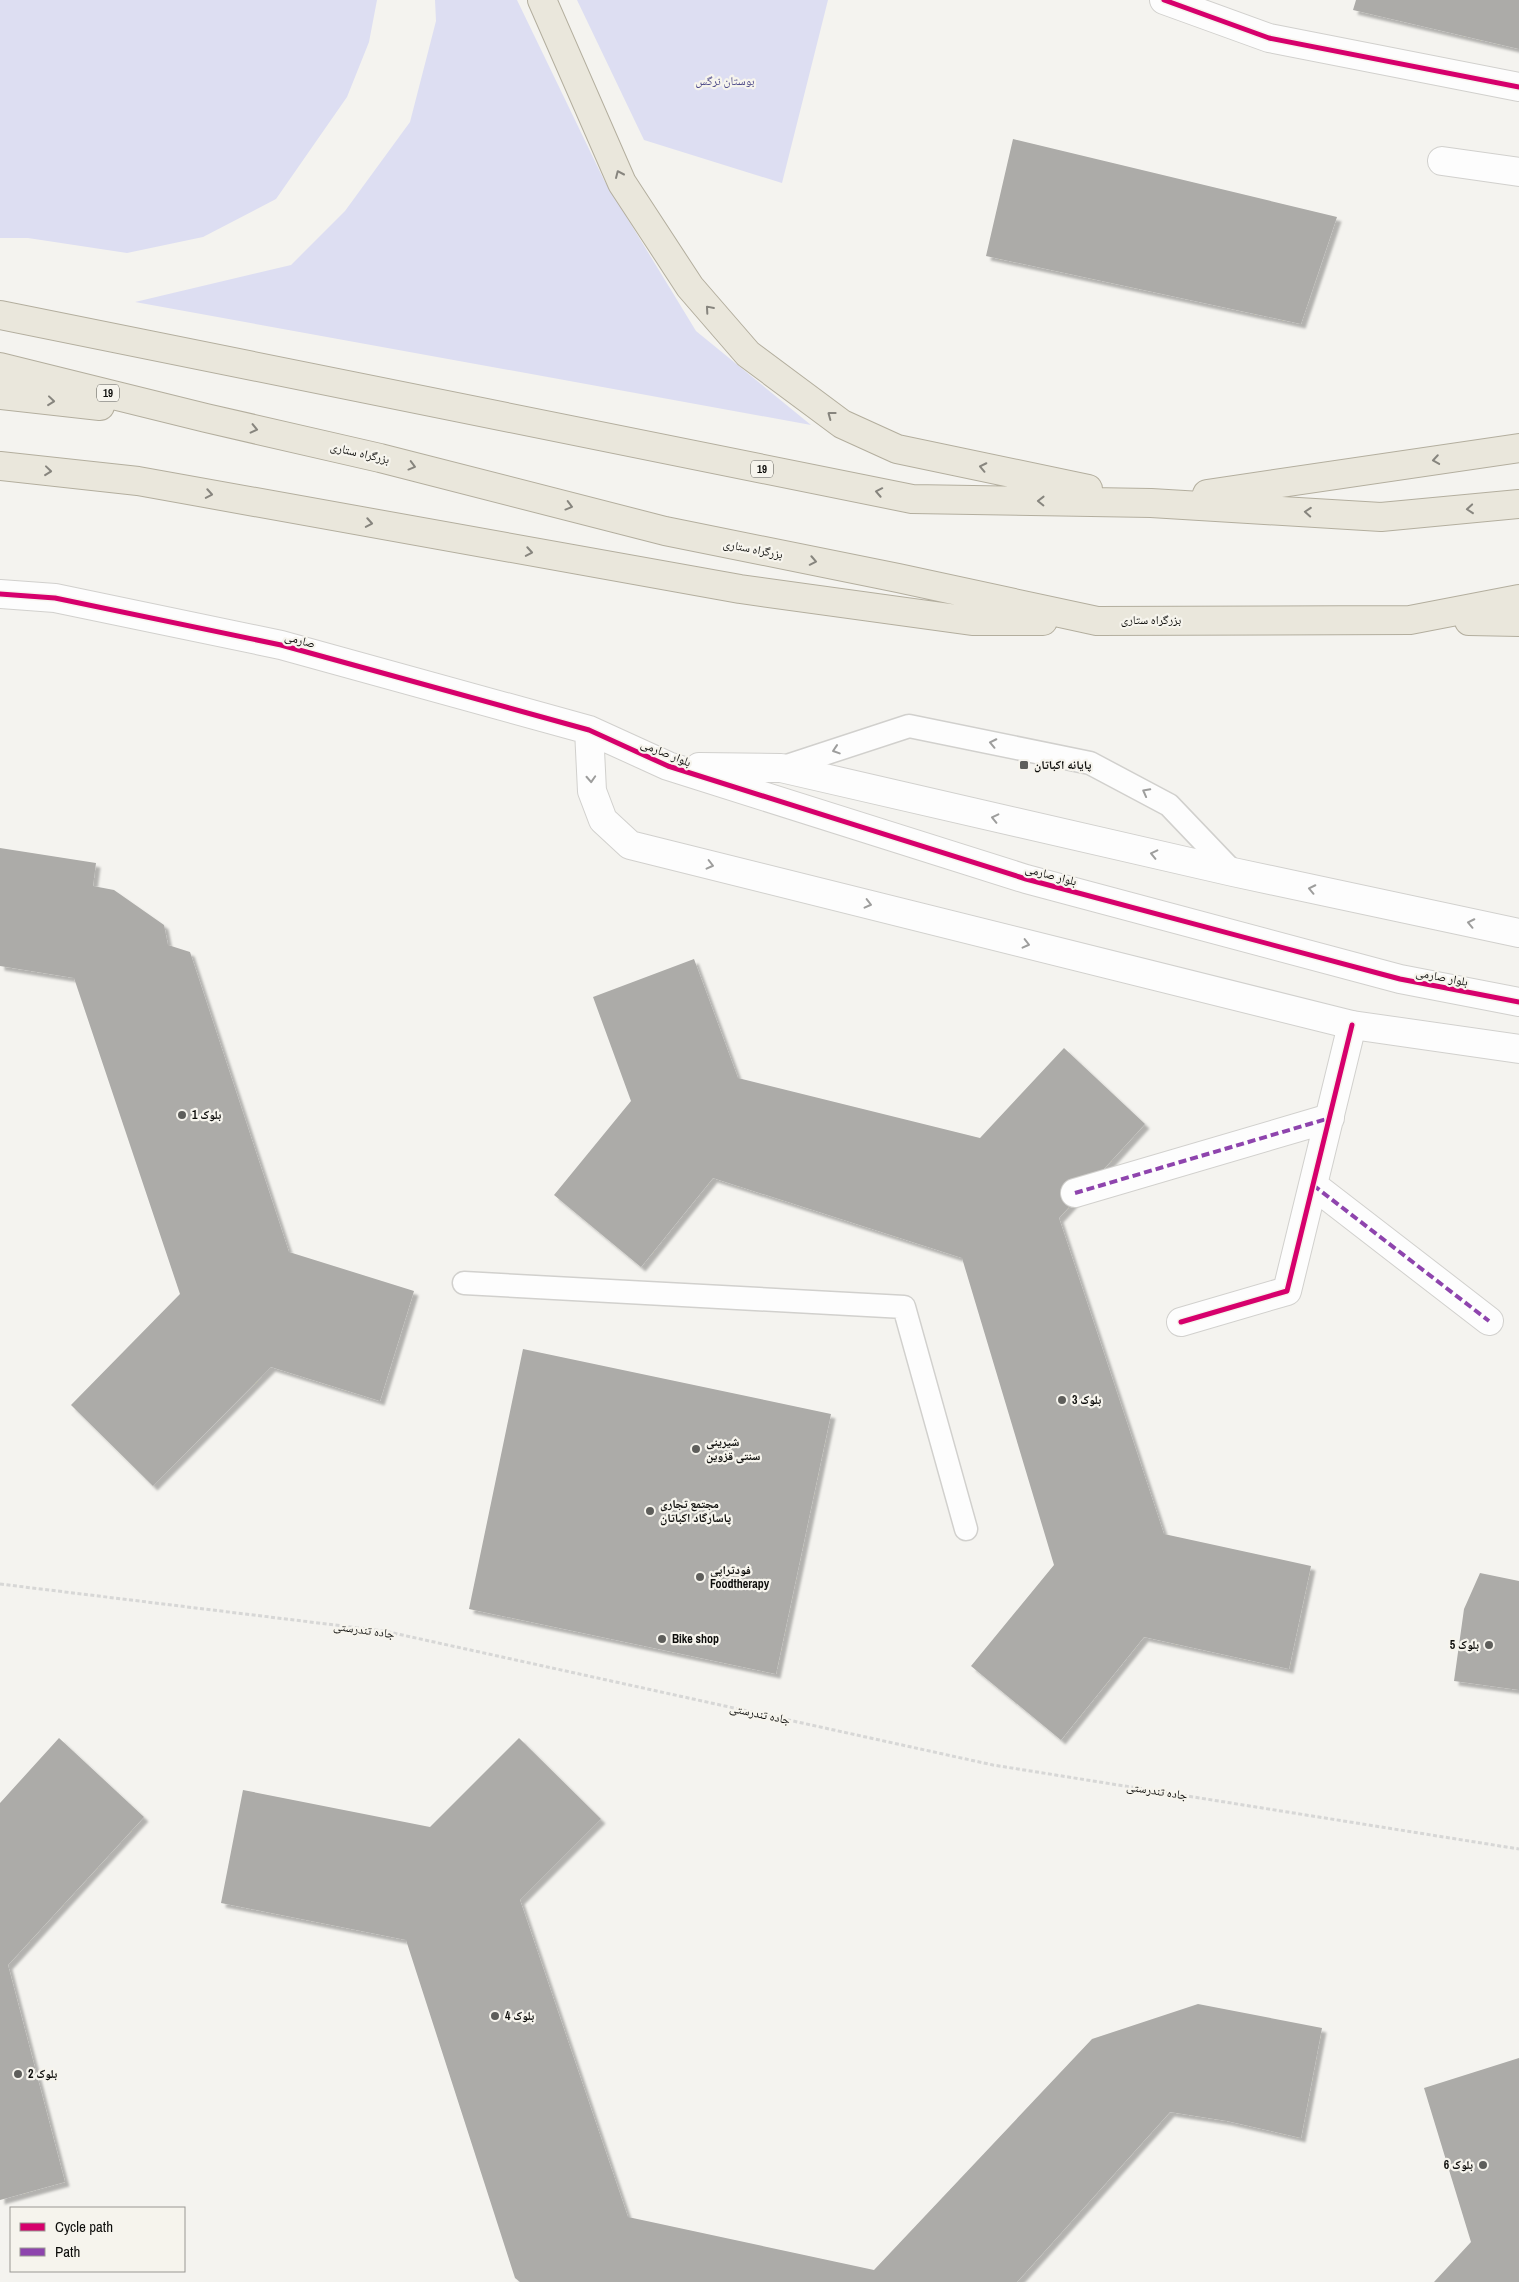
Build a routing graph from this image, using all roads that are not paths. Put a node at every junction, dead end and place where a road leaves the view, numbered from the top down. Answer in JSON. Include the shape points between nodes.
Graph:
{"nodes":[{"id":1,"x":542,"y":0,"type":"edge"},
{"id":2,"x":1164,"y":0,"type":"edge"},
{"id":3,"x":1519,"y":87,"type":"edge"},
{"id":4,"x":1442,"y":161,"type":"dead end"},
{"id":5,"x":1519,"y":172,"type":"edge"},
{"id":6,"x":8,"y":317,"type":"edge"},
{"id":7,"x":5,"y":368,"type":"edge"},
{"id":8,"x":1,"y":395,"type":"edge"},
{"id":9,"x":206,"y":418,"type":"junction"},
{"id":10,"x":1519,"y":448,"type":"edge"},
{"id":11,"x":0,"y":466,"type":"edge"},
{"id":12,"x":1151,"y":503,"type":"junction"},
{"id":13,"x":1519,"y":504,"type":"edge"},
{"id":14,"x":0,"y":594,"type":"edge"},
{"id":15,"x":1519,"y":599,"type":"edge"},
{"id":16,"x":1097,"y":620,"type":"junction"},
{"id":17,"x":1410,"y":620,"type":"junction"},
{"id":18,"x":1519,"y":622,"type":"edge"},
{"id":19,"x":589,"y":730,"type":"junction"},
{"id":20,"x":668,"y":766,"type":"junction"},
{"id":21,"x":781,"y":768,"type":"junction"},
{"id":22,"x":1232,"y":872,"type":"junction"},
{"id":23,"x":1519,"y":933,"type":"edge"},
{"id":24,"x":1519,"y":1002,"type":"edge"},
{"id":25,"x":1352,"y":1025,"type":"junction"},
{"id":26,"x":1519,"y":1049,"type":"edge"},
{"id":27,"x":1330,"y":1118,"type":"junction"},
{"id":28,"x":1313,"y":1185,"type":"junction"},
{"id":29,"x":1075,"y":1193,"type":"dead end"},
{"id":30,"x":464,"y":1282,"type":"dead end"},
{"id":31,"x":1489,"y":1321,"type":"dead end"},
{"id":32,"x":1180,"y":1322,"type":"dead end"},
{"id":33,"x":966,"y":1529,"type":"dead end"}],
"edges":[{"from":12,"to":1,"type":"highway","one_way":true,"via":[[897,450],[842,424],[748,354],[690,287],[622,183]]},
{"from":2,"to":3,"type":"street","via":[[1269,38]]},
{"from":4,"to":5,"type":"street"},
{"from":12,"to":6,"type":"highway","number":"19","one_way":true,"via":[[912,498]]},
{"from":7,"to":9,"type":"highway","name":"بزرگراه ستاری","number":"19"},
{"from":8,"to":9,"type":"highway","one_way":true},
{"from":9,"to":16,"type":"highway","name":"بزرگراه ستاری","number":"19","one_way":true,"via":[[380,458],[665,531]]},
{"from":10,"to":12,"type":"highway","one_way":true},
{"from":11,"to":16,"type":"highway","one_way":true,"via":[[138,481],[740,589],[972,620]]},
{"from":13,"to":12,"type":"highway","number":"19","one_way":true,"via":[[1381,517]]},
{"from":14,"to":19,"type":"street","name":"صارمی","via":[[55,598],[281,644]]},
{"from":15,"to":17,"type":"highway","name":"بزرگراه ستاری","number":"19"},
{"from":16,"to":17,"type":"highway","name":"بزرگراه ستاری","number":"19"},
{"from":17,"to":18,"type":"highway"},
{"from":19,"to":20,"type":"street","name":"بلوار صارمی"},
{"from":19,"to":25,"type":"street","one_way":true,"via":[[592,792],[603,820],[630,845]]},
{"from":20,"to":21,"type":"street"},
{"from":20,"to":24,"type":"street","name":"بلوار صارمی","via":[[1026,879],[1400,979]]},
{"from":22,"to":21,"type":"street","one_way":true},
{"from":22,"to":21,"type":"lane","one_way":true,"via":[[1169,805],[1090,763],[909,726]]},
{"from":23,"to":22,"type":"street","one_way":true},
{"from":25,"to":26,"type":"street"},
{"from":25,"to":27,"type":"street"},
{"from":27,"to":28,"type":"street"},
{"from":27,"to":29,"type":"street"},
{"from":28,"to":31,"type":"street"},
{"from":28,"to":32,"type":"street","via":[[1287,1291]]},
{"from":30,"to":33,"type":"lane","via":[[904,1307]]}]}
